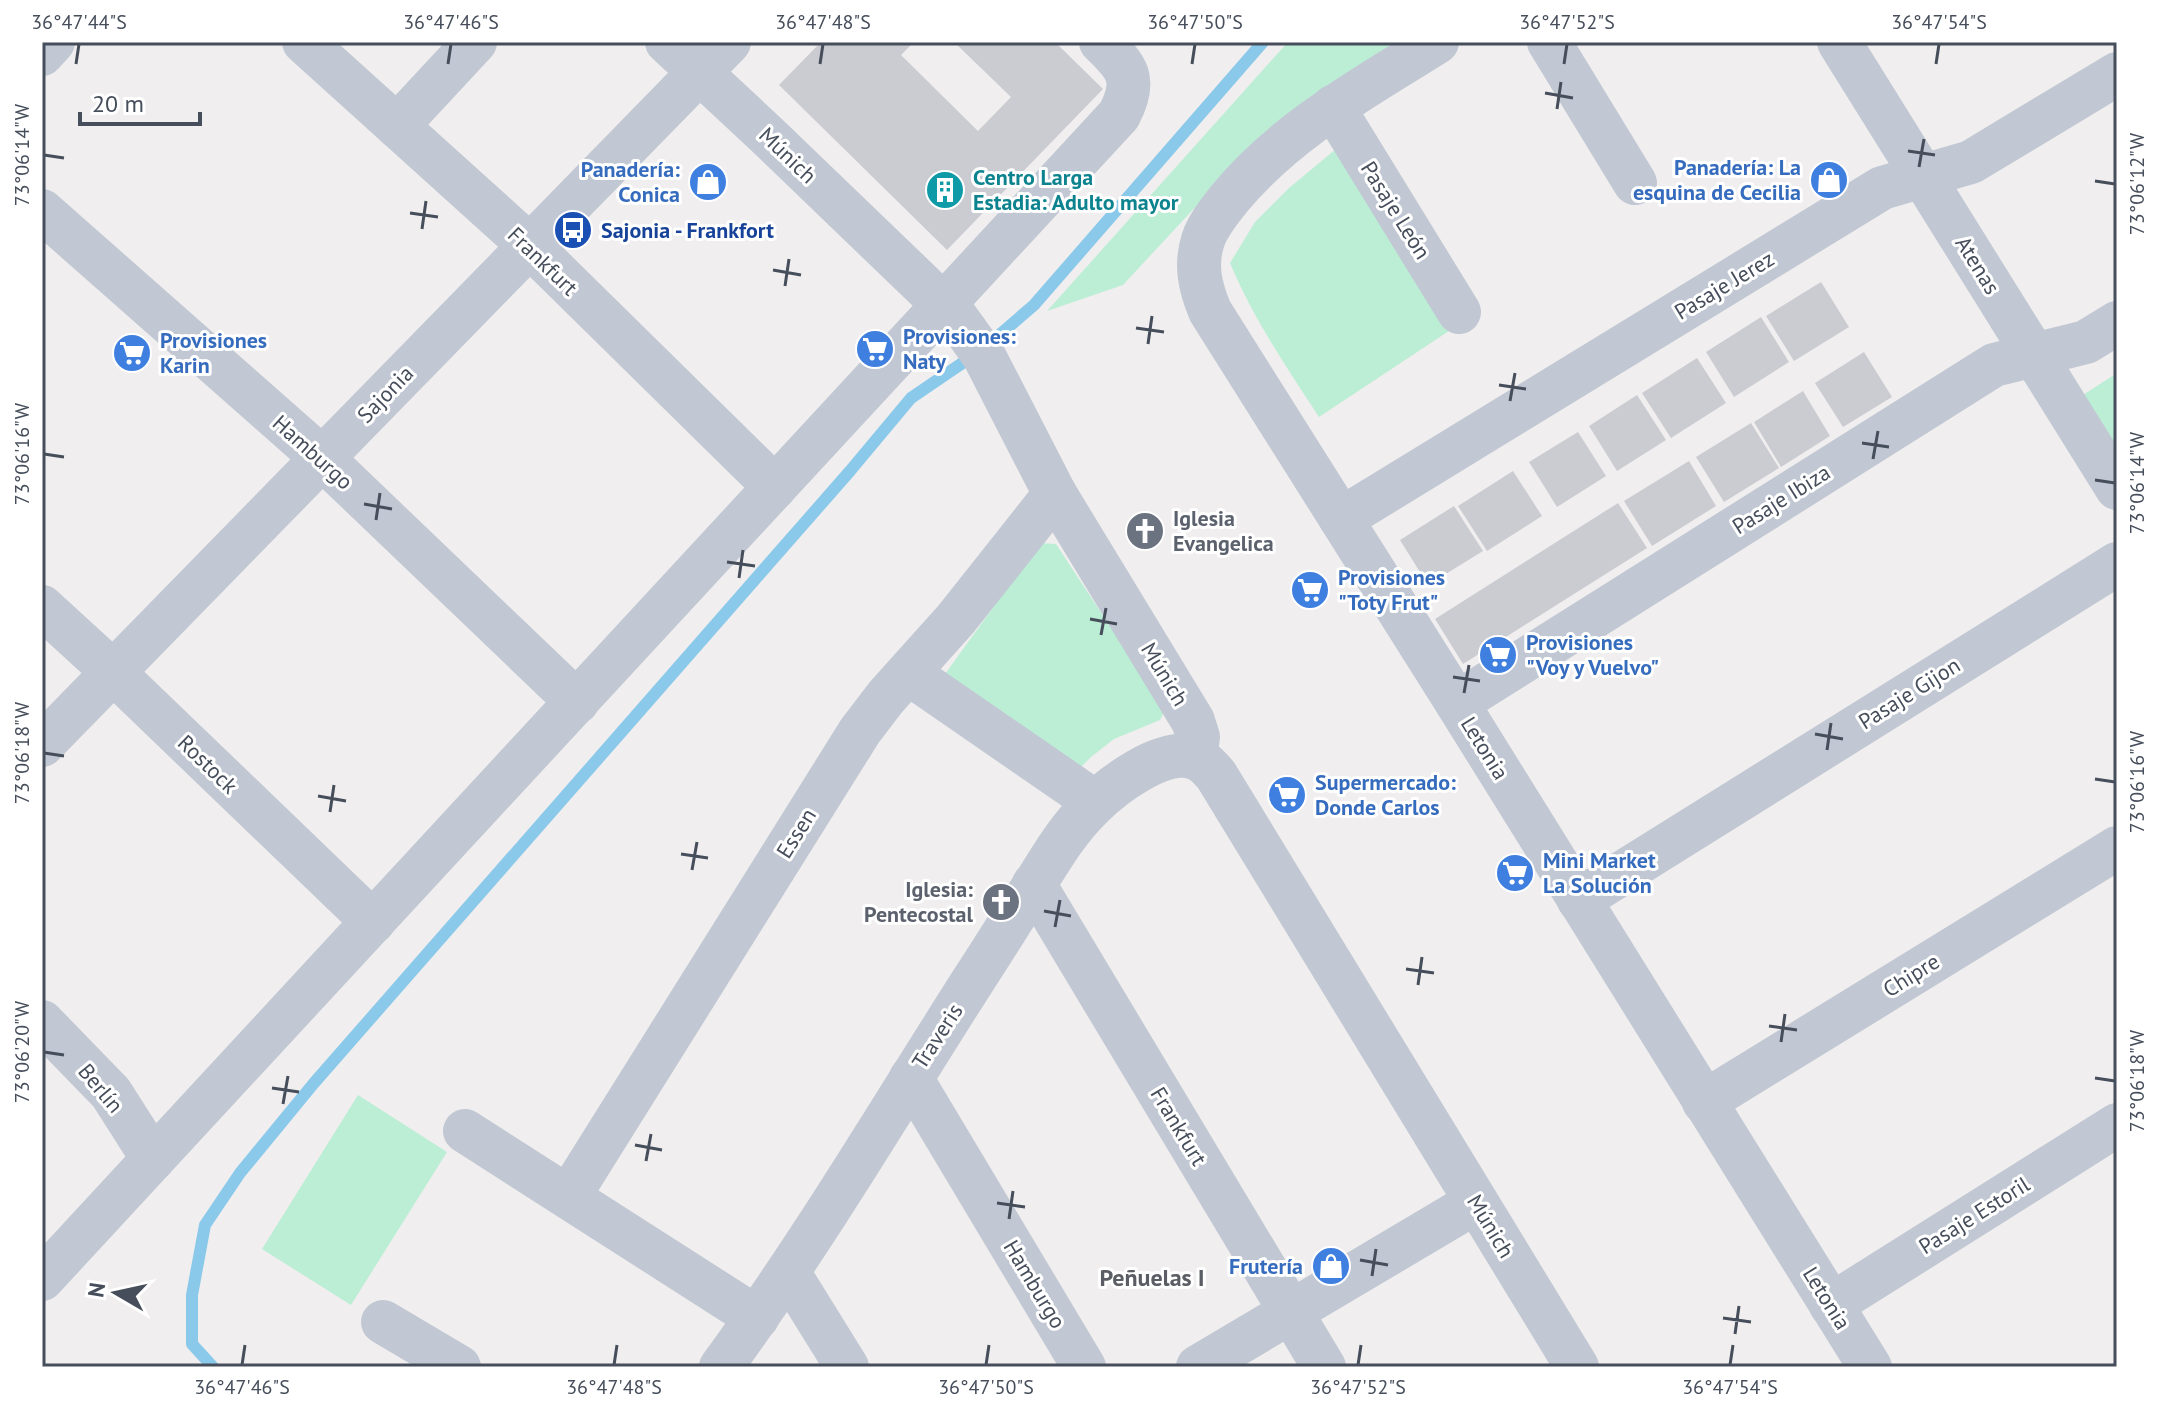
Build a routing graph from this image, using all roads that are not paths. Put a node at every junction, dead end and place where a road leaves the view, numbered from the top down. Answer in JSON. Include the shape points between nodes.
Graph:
{"nodes":[{"id":1,"x":53,"y":42,"type":"edge"},
{"id":2,"x":304,"y":42,"type":"edge"},
{"id":3,"x":475,"y":42,"type":"edge"},
{"id":4,"x":667,"y":42,"type":"edge"},
{"id":5,"x":1437,"y":42,"type":"edge"},
{"id":6,"x":1549,"y":42,"type":"edge"},
{"id":7,"x":1839,"y":42,"type":"edge"},
{"id":8,"x":1112,"y":52,"type":"edge"},
{"id":9,"x":42,"y":54,"type":"edge"},
{"id":10,"x":714,"y":57,"type":"edge"},
{"id":11,"x":2117,"y":74,"type":"edge"},
{"id":12,"x":1333,"y":107,"type":"junction"},
{"id":13,"x":397,"y":126,"type":"junction"},
{"id":14,"x":1922,"y":177,"type":"junction"},
{"id":15,"x":1635,"y":183,"type":"dead end"},
{"id":16,"x":42,"y":211,"type":"edge"},
{"id":17,"x":530,"y":246,"type":"junction"},
{"id":18,"x":950,"y":311,"type":"junction"},
{"id":19,"x":1459,"y":312,"type":"dead end"},
{"id":20,"x":2117,"y":323,"type":"edge"},
{"id":21,"x":2035,"y":355,"type":"junction"},
{"id":22,"x":322,"y":458,"type":"junction"},
{"id":23,"x":775,"y":487,"type":"junction"},
{"id":24,"x":2117,"y":488,"type":"edge"},
{"id":25,"x":1055,"y":494,"type":"junction"},
{"id":26,"x":1341,"y":519,"type":"junction"},
{"id":27,"x":2117,"y":564,"type":"edge"},
{"id":28,"x":42,"y":607,"type":"edge"},
{"id":29,"x":113,"y":672,"type":"junction"},
{"id":30,"x":908,"y":673,"type":"junction"},
{"id":31,"x":577,"y":702,"type":"junction"},
{"id":32,"x":1457,"y":703,"type":"junction"},
{"id":33,"x":42,"y":745,"type":"edge"},
{"id":34,"x":1195,"y":758,"type":"junction"},
{"id":35,"x":1095,"y":802,"type":"junction"},
{"id":36,"x":2117,"y":848,"type":"edge"},
{"id":37,"x":1034,"y":884,"type":"junction"},
{"id":38,"x":1579,"y":900,"type":"junction"},
{"id":39,"x":373,"y":922,"type":"junction"},
{"id":40,"x":42,"y":1022,"type":"edge"},
{"id":41,"x":911,"y":1078,"type":"junction"},
{"id":42,"x":1704,"y":1102,"type":"junction"},
{"id":43,"x":2117,"y":1125,"type":"edge"},
{"id":44,"x":465,"y":1131,"type":"dead end"},
{"id":45,"x":153,"y":1159,"type":"junction"},
{"id":46,"x":569,"y":1196,"type":"junction"},
{"id":47,"x":1476,"y":1202,"type":"junction"},
{"id":48,"x":788,"y":1272,"type":"junction"},
{"id":49,"x":42,"y":1279,"type":"edge"},
{"id":50,"x":1831,"y":1305,"type":"junction"},
{"id":51,"x":1291,"y":1312,"type":"junction"},
{"id":52,"x":757,"y":1318,"type":"junction"},
{"id":53,"x":383,"y":1322,"type":"dead end"},
{"id":54,"x":459,"y":1367,"type":"edge"},
{"id":55,"x":721,"y":1367,"type":"edge"},
{"id":56,"x":847,"y":1367,"type":"edge"},
{"id":57,"x":1084,"y":1367,"type":"edge"},
{"id":58,"x":1198,"y":1367,"type":"edge"},
{"id":59,"x":1324,"y":1367,"type":"edge"},
{"id":60,"x":1577,"y":1367,"type":"edge"},
{"id":61,"x":1870,"y":1367,"type":"edge"}],
"edges":[{"from":1,"to":9,"type":"street"},
{"from":2,"to":13,"type":"street","name":"Frankfurt"},
{"from":3,"to":13,"type":"street"},
{"from":4,"to":10,"type":"street","name":"Múnich"},
{"from":5,"to":12,"type":"street","name":"Letonia"},
{"from":6,"to":15,"type":"street"},
{"from":7,"to":14,"type":"street","name":"Atenas"},
{"from":8,"to":18,"type":"street","via":[[1129,87],[1119,115]]},
{"from":10,"to":17,"type":"street","name":"Sajonia"},
{"from":10,"to":18,"type":"street","name":"Múnich"},
{"from":11,"to":14,"type":"street","name":"Pasaje Jerez","via":[[1971,162]]},
{"from":12,"to":19,"type":"street","name":"Pasaje León"},
{"from":12,"to":26,"type":"street","name":"Letonia","via":[[1291,136],[1214,218],[1204,238],[1199,278],[1210,311]]},
{"from":13,"to":17,"type":"street","name":"Frankfurt"},
{"from":14,"to":21,"type":"street","name":"Atenas"},
{"from":14,"to":26,"type":"street","name":"Pasaje Jerez","via":[[1882,188]]},
{"from":16,"to":22,"type":"street","name":"Hamburgo"},
{"from":17,"to":22,"type":"street","name":"Sajonia"},
{"from":17,"to":23,"type":"street","name":"Frankfurt"},
{"from":18,"to":23,"type":"street"},
{"from":18,"to":25,"type":"street","name":"Múnich","via":[[984,356]]},
{"from":20,"to":21,"type":"street","name":"Pasaje Ibiza","via":[[2086,342]]},
{"from":21,"to":24,"type":"street","name":"Atenas"},
{"from":21,"to":32,"type":"street","name":"Pasaje Ibiza","via":[[1994,365]]},
{"from":22,"to":29,"type":"street","name":"Sajonia"},
{"from":22,"to":31,"type":"street","name":"Hamburgo"},
{"from":23,"to":31,"type":"street"},
{"from":25,"to":30,"type":"street","name":"Essen"},
{"from":25,"to":34,"type":"street","name":"Múnich","via":[[1193,721],[1198,737]]},
{"from":26,"to":32,"type":"street","name":"Letonia"},
{"from":27,"to":38,"type":"street","name":"Pasaje Gijon"},
{"from":28,"to":29,"type":"street","name":"Rostock"},
{"from":29,"to":33,"type":"street","name":"Sajonia"},
{"from":29,"to":39,"type":"street","name":"Rostock"},
{"from":30,"to":35,"type":"street"},
{"from":30,"to":46,"type":"street","name":"Essen","via":[[860,731]]},
{"from":31,"to":39,"type":"street"},
{"from":32,"to":38,"type":"street","name":"Letonia"},
{"from":34,"to":35,"type":"street","name":"Traveris","via":[[1156,762]]},
{"from":34,"to":47,"type":"street","name":"Múnich","via":[[1216,775]]},
{"from":35,"to":37,"type":"street","name":"Traveris"},
{"from":36,"to":42,"type":"street","name":"Chipre"},
{"from":37,"to":41,"type":"street","name":"Traveris"},
{"from":37,"to":51,"type":"street","name":"Frankfurt"},
{"from":38,"to":42,"type":"street","name":"Letonia"},
{"from":39,"to":45,"type":"street"},
{"from":40,"to":45,"type":"street","name":"Berlín","via":[[111,1093]]},
{"from":41,"to":48,"type":"street","name":"Traveris"},
{"from":41,"to":57,"type":"street","name":"Hamburgo"},
{"from":42,"to":50,"type":"street","name":"Letonia"},
{"from":43,"to":50,"type":"street","name":"Pasaje Estoril"},
{"from":44,"to":46,"type":"street"},
{"from":45,"to":49,"type":"street"},
{"from":46,"to":52,"type":"street"},
{"from":47,"to":51,"type":"street"},
{"from":47,"to":60,"type":"street","name":"Múnich"},
{"from":48,"to":52,"type":"street","name":"Traveris"},
{"from":48,"to":56,"type":"street"},
{"from":50,"to":61,"type":"street","name":"Letonia"},
{"from":51,"to":58,"type":"street"},
{"from":51,"to":59,"type":"street","name":"Frankfurt"},
{"from":52,"to":55,"type":"street","name":"Traveris"},
{"from":53,"to":54,"type":"street"}]}
